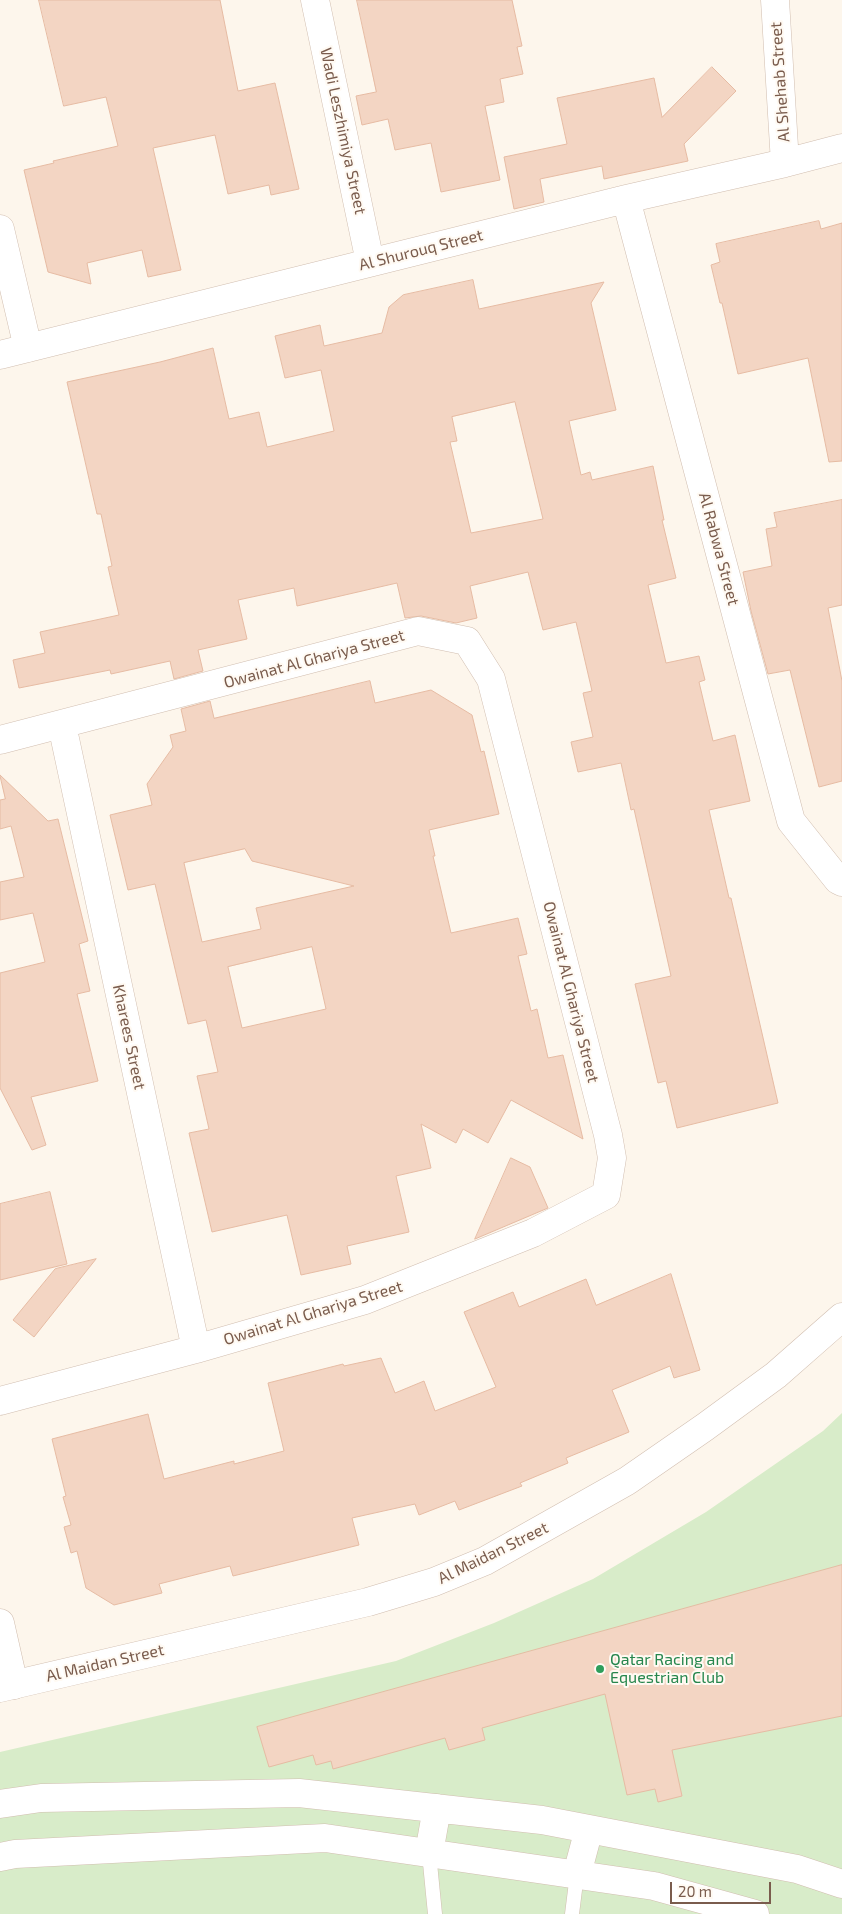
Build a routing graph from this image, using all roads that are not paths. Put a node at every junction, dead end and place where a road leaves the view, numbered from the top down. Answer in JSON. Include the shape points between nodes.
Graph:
{"nodes":[{"id":1,"x":315,"y":0,"type":"edge"},
{"id":2,"x":775,"y":0,"type":"edge"},
{"id":3,"x":842,"y":148,"type":"edge"},
{"id":4,"x":785,"y":163,"type":"junction"},
{"id":5,"x":626,"y":199,"type":"junction"},
{"id":6,"x":0,"y":229,"type":"edge"},
{"id":7,"x":370,"y":262,"type":"junction"},
{"id":8,"x":28,"y":348,"type":"junction"},
{"id":9,"x":0,"y":355,"type":"edge"},
{"id":10,"x":62,"y":725,"type":"junction"},
{"id":11,"x":0,"y":740,"type":"edge"},
{"id":12,"x":842,"y":882,"type":"edge"},
{"id":13,"x":842,"y":1317,"type":"edge"},
{"id":14,"x":196,"y":1349,"type":"junction"},
{"id":15,"x":0,"y":1401,"type":"edge"},
{"id":16,"x":0,"y":1624,"type":"edge"},
{"id":17,"x":7,"y":1686,"type":"edge"},
{"id":18,"x":0,"y":1804,"type":"edge"},
{"id":19,"x":437,"y":1808,"type":"junction"},
{"id":20,"x":590,"y":1829,"type":"junction"},
{"id":21,"x":428,"y":1852,"type":"junction"},
{"id":22,"x":0,"y":1857,"type":"edge"},
{"id":23,"x":577,"y":1874,"type":"junction"},
{"id":24,"x":842,"y":1884,"type":"edge"},
{"id":25,"x":435,"y":1914,"type":"edge"},
{"id":26,"x":572,"y":1914,"type":"edge"},
{"id":27,"x":755,"y":1914,"type":"edge"}],
"edges":[{"from":1,"to":7,"type":"street","name":"Wadi Leszhimiya Street"},
{"from":2,"to":4,"type":"street","name":"Al Shehab Street"},
{"from":3,"to":4,"type":"street","name":"Al Shurouq Street"},
{"from":4,"to":5,"type":"street","name":"Al Shurouq Street"},
{"from":5,"to":7,"type":"street","name":"Al Shurouq Street"},
{"from":5,"to":12,"type":"street","name":"Al Rabwa Street","via":[[791,821]]},
{"from":6,"to":8,"type":"street"},
{"from":7,"to":8,"type":"street","name":"Al Shurouq Street"},
{"from":8,"to":9,"type":"street","name":"Al Shurouq Street"},
{"from":10,"to":11,"type":"street","name":"Owainat Al Ghariya Street"},
{"from":10,"to":14,"type":"street","name":"Kharees Street"},
{"from":10,"to":14,"type":"street","name":"Owainat Al Ghariya Street","via":[[418,631],[466,641],[491,678],[608,1135],[612,1158],[606,1194],[533,1233],[365,1300]]},
{"from":13,"to":17,"type":"street","name":"Al Maidan Street","via":[[776,1375],[705,1428],[627,1481],[485,1560],[434,1582],[368,1602]]},
{"from":14,"to":15,"type":"street","name":"Owainat Al Ghariya Street"},
{"from":16,"to":17,"type":"street"},
{"from":18,"to":19,"type":"street","via":[[41,1798],[299,1793]]},
{"from":19,"to":20,"type":"street"},
{"from":19,"to":21,"type":"street"},
{"from":20,"to":23,"type":"street"},
{"from":20,"to":24,"type":"street","via":[[797,1869]]},
{"from":21,"to":22,"type":"street","via":[[325,1838]]},
{"from":21,"to":23,"type":"street"},
{"from":21,"to":25,"type":"lane"},
{"from":23,"to":26,"type":"lane"},
{"from":23,"to":27,"type":"street","via":[[654,1886]]}]}
